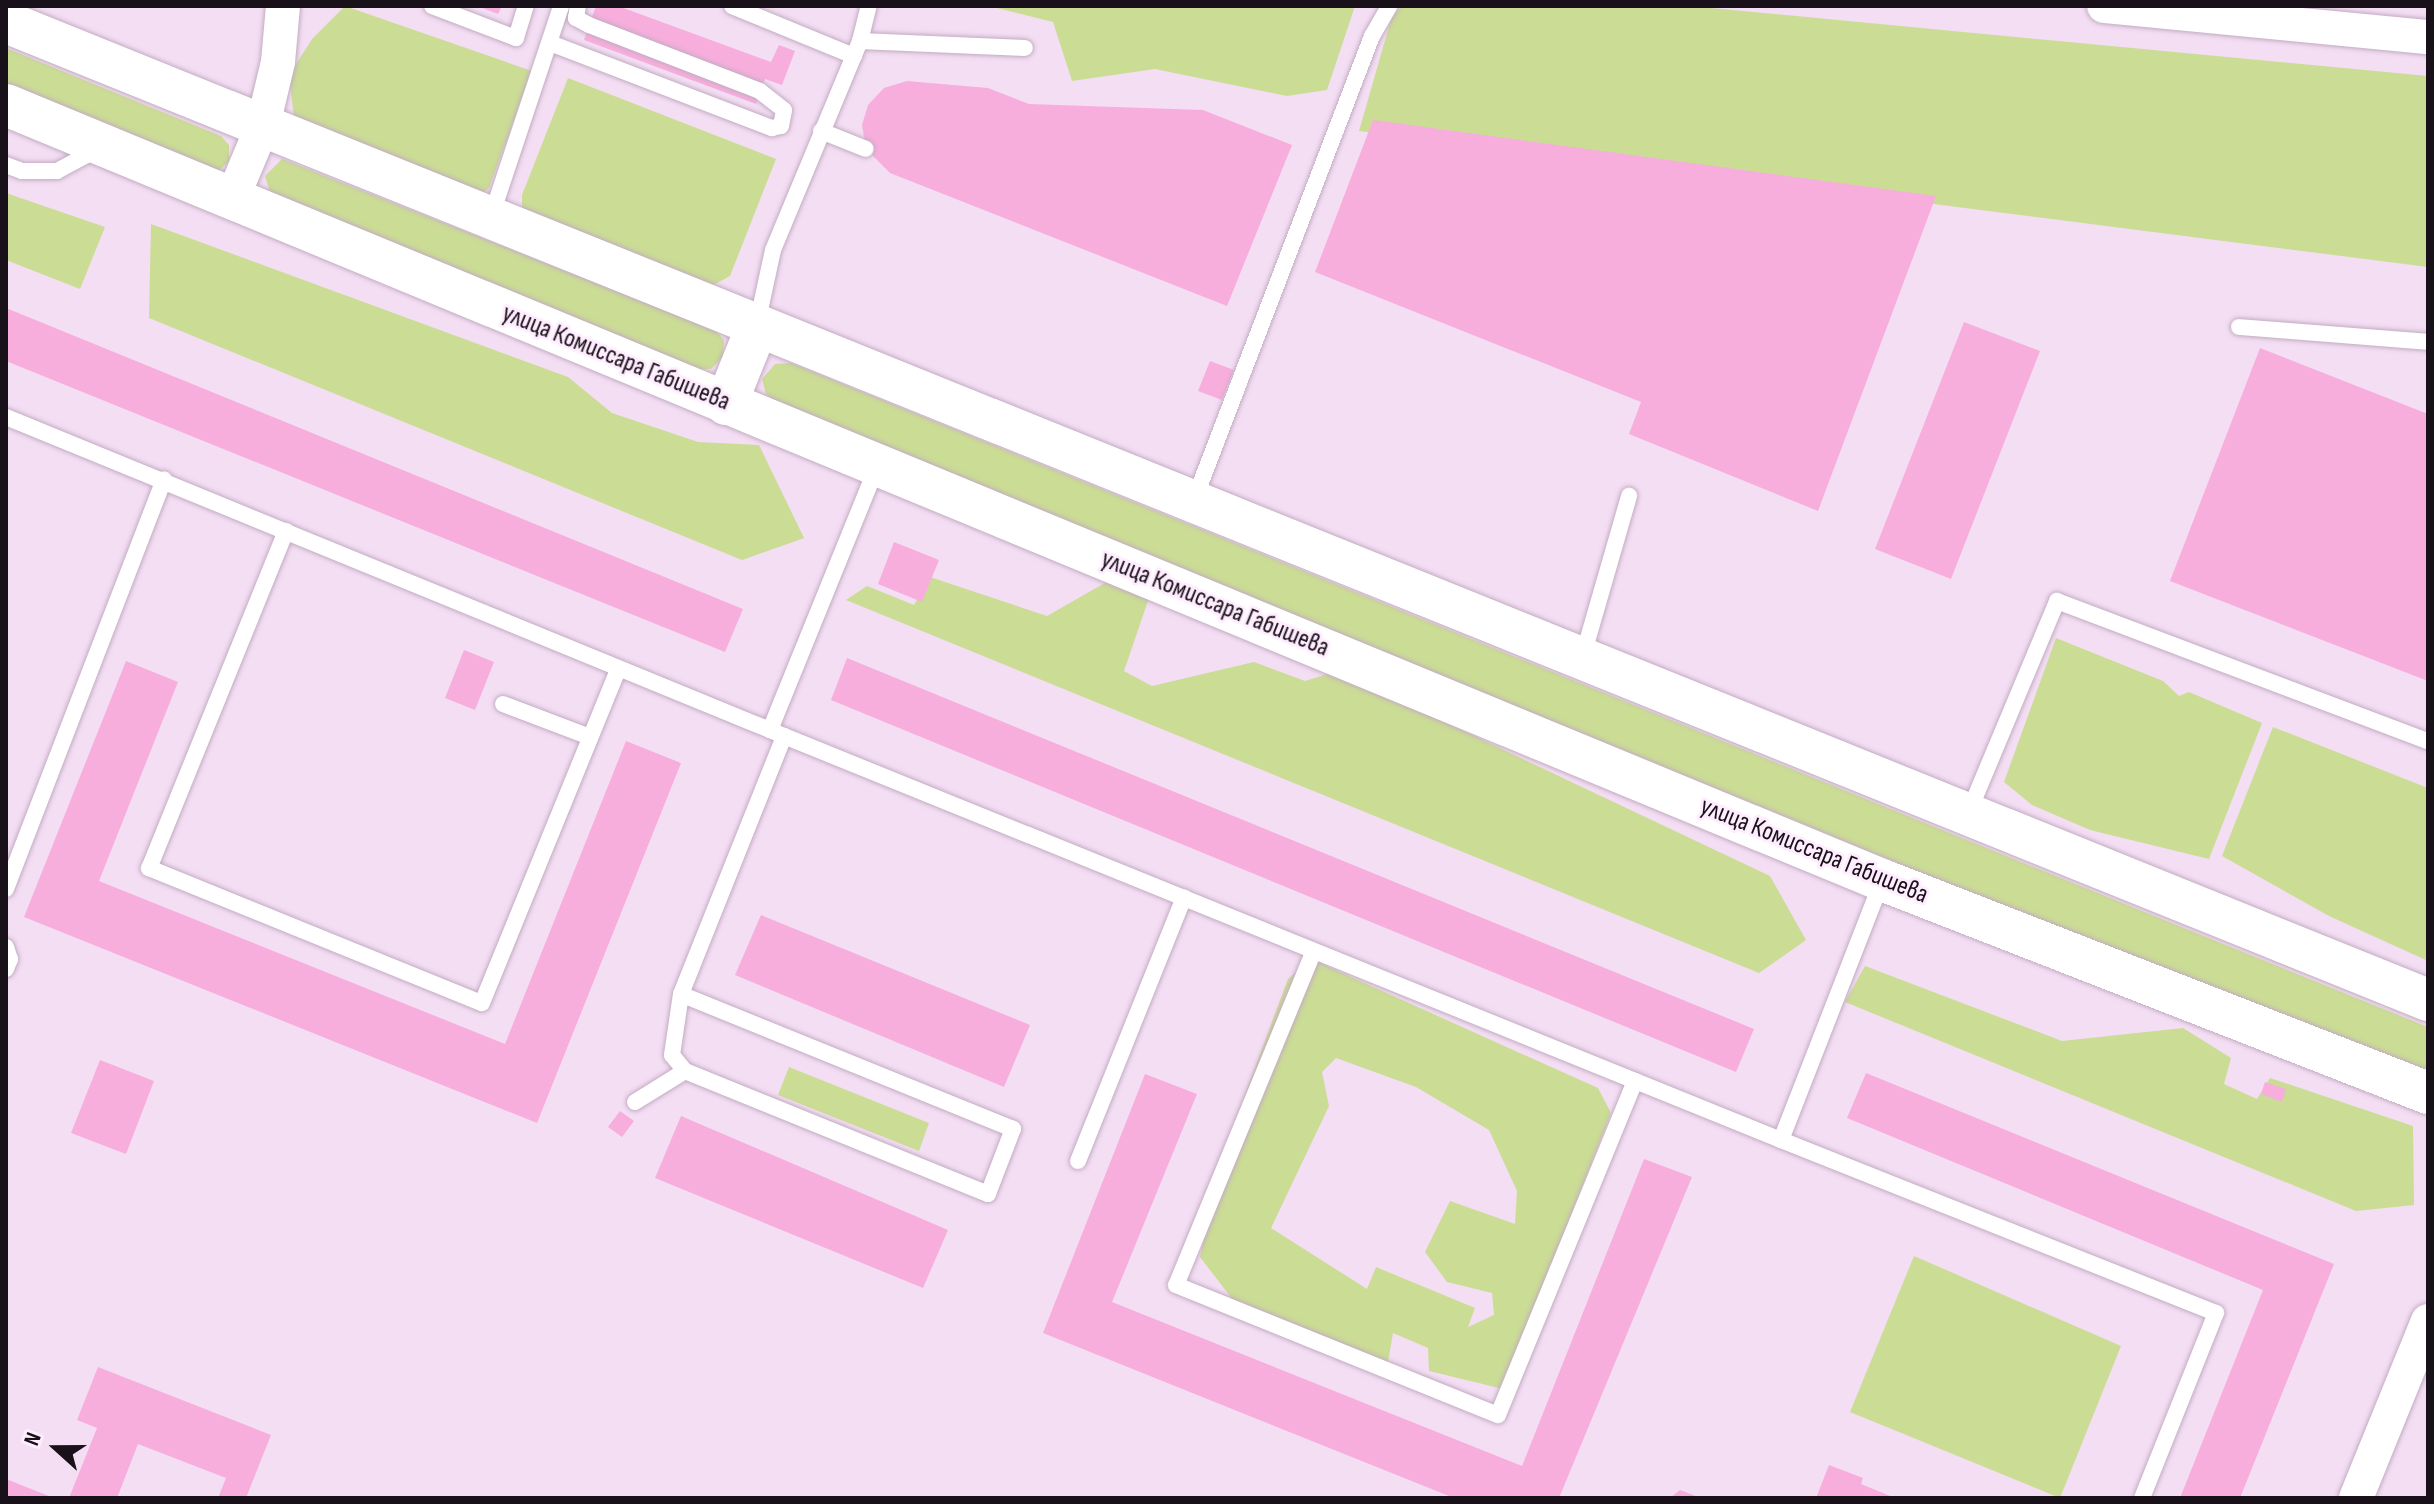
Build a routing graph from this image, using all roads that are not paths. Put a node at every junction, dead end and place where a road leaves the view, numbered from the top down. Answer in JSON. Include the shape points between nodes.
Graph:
{"nodes":[{"id":1,"x":283,"y":6,"type":"edge"},
{"id":2,"x":432,"y":6,"type":"edge"},
{"id":3,"x":526,"y":6,"type":"edge"},
{"id":4,"x":561,"y":6,"type":"edge"},
{"id":5,"x":578,"y":6,"type":"edge"},
{"id":6,"x":732,"y":6,"type":"edge"},
{"id":7,"x":869,"y":6,"type":"edge"},
{"id":8,"x":1389,"y":6,"type":"edge"},
{"id":9,"x":2104,"y":6,"type":"edge"},
{"id":10,"x":2218,"y":11,"type":"edge"},
{"id":11,"x":6,"y":22,"type":"edge"},
{"id":12,"x":2428,"y":37,"type":"edge"},
{"id":13,"x":550,"y":43,"type":"junction"},
{"id":14,"x":857,"y":48,"type":"junction"},
{"id":15,"x":1025,"y":48,"type":"dead end"},
{"id":16,"x":6,"y":105,"type":"edge"},
{"id":17,"x":263,"y":125,"type":"junction"},
{"id":18,"x":821,"y":131,"type":"junction"},
{"id":19,"x":103,"y":146,"type":"junction"},
{"id":20,"x":866,"y":149,"type":"dead end"},
{"id":21,"x":6,"y":165,"type":"edge"},
{"id":22,"x":232,"y":199,"type":"junction"},
{"id":23,"x":491,"y":218,"type":"junction"},
{"id":24,"x":757,"y":327,"type":"junction"},
{"id":25,"x":2239,"y":327,"type":"dead end"},
{"id":26,"x":2428,"y":342,"type":"edge"},
{"id":27,"x":726,"y":404,"type":"junction"},
{"id":28,"x":6,"y":417,"type":"edge"},
{"id":29,"x":878,"y":465,"type":"junction"},
{"id":30,"x":164,"y":479,"type":"junction"},
{"id":31,"x":1629,"y":496,"type":"dead end"},
{"id":32,"x":1193,"y":504,"type":"junction"},
{"id":33,"x":286,"y":531,"type":"junction"},
{"id":34,"x":1582,"y":660,"type":"junction"},
{"id":35,"x":618,"y":670,"type":"junction"},
{"id":36,"x":503,"y":704,"type":"dead end"},
{"id":37,"x":777,"y":733,"type":"junction"},
{"id":38,"x":590,"y":737,"type":"junction"},
{"id":39,"x":2428,"y":741,"type":"edge"},
{"id":40,"x":1967,"y":815,"type":"junction"},
{"id":41,"x":1882,"y":880,"type":"junction"},
{"id":42,"x":6,"y":889,"type":"edge"},
{"id":43,"x":1184,"y":897,"type":"junction"},
{"id":44,"x":6,"y":947,"type":"edge"},
{"id":45,"x":1313,"y":953,"type":"junction"},
{"id":46,"x":6,"y":969,"type":"edge"},
{"id":47,"x":681,"y":994,"type":"junction"},
{"id":48,"x":2428,"y":1000,"type":"edge"},
{"id":49,"x":685,"y":1071,"type":"junction"},
{"id":50,"x":1635,"y":1081,"type":"junction"},
{"id":51,"x":2428,"y":1093,"type":"edge"},
{"id":52,"x":635,"y":1102,"type":"dead end"},
{"id":53,"x":1781,"y":1140,"type":"junction"},
{"id":54,"x":1078,"y":1161,"type":"dead end"},
{"id":55,"x":2428,"y":1321,"type":"edge"},
{"id":56,"x":2142,"y":1498,"type":"edge"},
{"id":57,"x":2356,"y":1498,"type":"edge"}],
"edges":[{"from":1,"to":17,"type":"street","via":[[278,62]]},
{"from":2,"to":3,"type":"lane","via":[[516,38]]},
{"from":4,"to":13,"type":"lane"},
{"from":5,"to":13,"type":"lane","via":[[576,18],[589,25],[760,91],[784,110],[781,126],[772,128]]},
{"from":6,"to":14,"type":"lane"},
{"from":7,"to":14,"type":"lane"},
{"from":8,"to":32,"type":"lane","via":[[1367,50]]},
{"from":9,"to":10,"type":"street"},
{"from":10,"to":12,"type":"street"},
{"from":11,"to":17,"type":"street"},
{"from":13,"to":23,"type":"lane"},
{"from":14,"to":15,"type":"lane"},
{"from":14,"to":18,"type":"lane"},
{"from":16,"to":19,"type":"street","name":"улица Комиссара Габишева"},
{"from":17,"to":22,"type":"street"},
{"from":17,"to":23,"type":"street"},
{"from":18,"to":20,"type":"lane"},
{"from":18,"to":24,"type":"lane","via":[[773,250]]},
{"from":19,"to":21,"type":"lane","via":[[57,171],[22,171]]},
{"from":19,"to":22,"type":"street","name":"улица Комиссара Габишева"},
{"from":22,"to":27,"type":"street","name":"улица Комиссара Габишева"},
{"from":23,"to":24,"type":"street"},
{"from":24,"to":27,"type":"street"},
{"from":24,"to":32,"type":"street"},
{"from":25,"to":26,"type":"lane"},
{"from":27,"to":29,"type":"street","name":"улица Комиссара Габишева"},
{"from":28,"to":30,"type":"lane"},
{"from":29,"to":37,"type":"lane"},
{"from":29,"to":41,"type":"street","name":"улица Комиссара Габишева"},
{"from":30,"to":33,"type":"lane"},
{"from":30,"to":42,"type":"lane"},
{"from":31,"to":34,"type":"lane"},
{"from":32,"to":34,"type":"street"},
{"from":33,"to":35,"type":"lane"},
{"from":33,"to":38,"type":"lane","via":[[149,868],[482,1003]]},
{"from":34,"to":40,"type":"street"},
{"from":35,"to":37,"type":"lane"},
{"from":35,"to":38,"type":"lane"},
{"from":36,"to":38,"type":"lane"},
{"from":37,"to":43,"type":"lane"},
{"from":37,"to":47,"type":"lane"},
{"from":39,"to":40,"type":"lane","via":[[2057,601]]},
{"from":40,"to":48,"type":"street"},
{"from":41,"to":51,"type":"street","name":"улица Комиссара Габишева"},
{"from":41,"to":53,"type":"lane"},
{"from":43,"to":45,"type":"lane"},
{"from":43,"to":54,"type":"lane"},
{"from":44,"to":46,"type":"lane"},
{"from":45,"to":50,"type":"lane"},
{"from":45,"to":50,"type":"lane","via":[[1176,1285],[1498,1415]]},
{"from":47,"to":49,"type":"lane","via":[[672,1055]]},
{"from":47,"to":49,"type":"lane","via":[[1013,1129],[988,1194]]},
{"from":49,"to":52,"type":"lane"},
{"from":50,"to":53,"type":"lane"},
{"from":53,"to":56,"type":"lane","via":[[2216,1313]]},
{"from":55,"to":57,"type":"street"}]}
